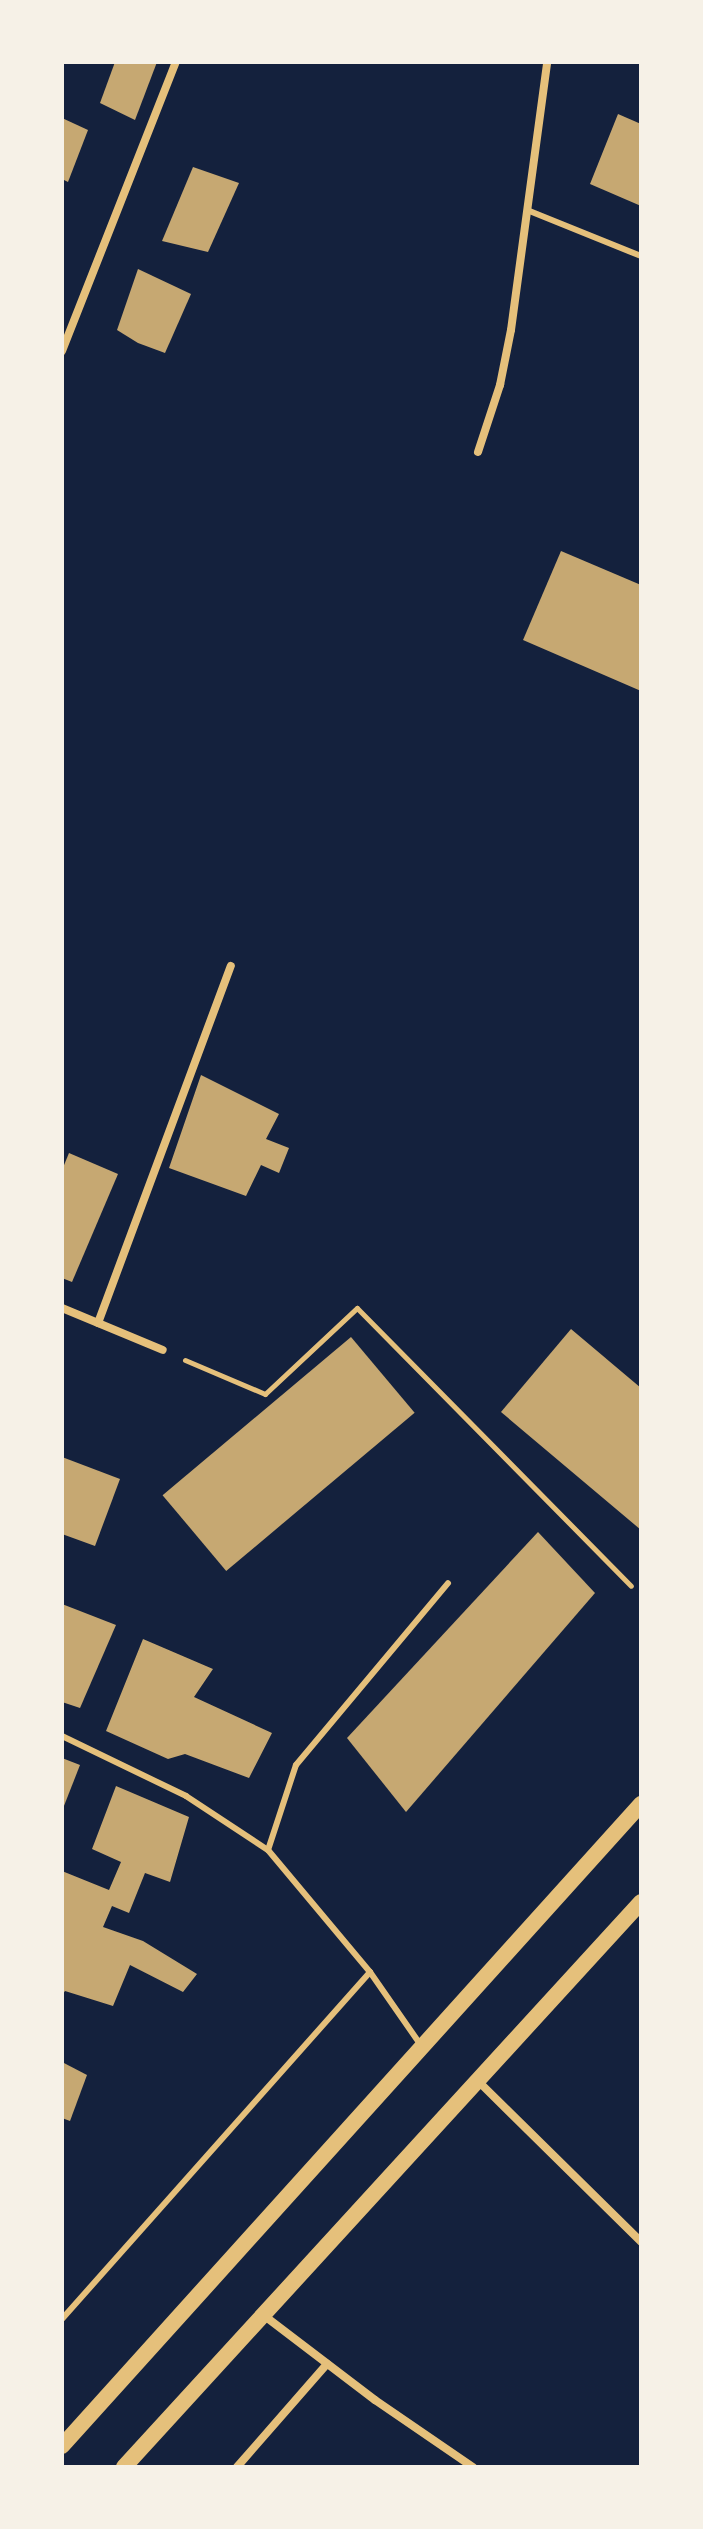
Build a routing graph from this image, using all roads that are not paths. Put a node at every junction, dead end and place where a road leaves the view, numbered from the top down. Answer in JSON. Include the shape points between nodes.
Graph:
{"nodes":[{"id":1,"x":176,"y":62,"type":"edge"},
{"id":2,"x":547,"y":62,"type":"edge"},
{"id":3,"x":527,"y":210,"type":"junction"},
{"id":4,"x":641,"y":256,"type":"edge"},
{"id":5,"x":62,"y":351,"type":"edge"},
{"id":6,"x":478,"y":452,"type":"dead end"},
{"id":7,"x":231,"y":966,"type":"dead end"},
{"id":8,"x":62,"y":1308,"type":"edge"},
{"id":9,"x":98,"y":1323,"type":"junction"},
{"id":10,"x":163,"y":1350,"type":"road end"},
{"id":11,"x":448,"y":1583,"type":"dead end"},
{"id":12,"x":62,"y":1736,"type":"edge"},
{"id":13,"x":641,"y":1804,"type":"edge"},
{"id":14,"x":268,"y":1850,"type":"junction"},
{"id":15,"x":641,"y":1902,"type":"edge"},
{"id":16,"x":370,"y":1972,"type":"junction"},
{"id":17,"x":422,"y":2047,"type":"junction"},
{"id":18,"x":477,"y":2080,"type":"junction"},
{"id":19,"x":641,"y":2242,"type":"edge"},
{"id":20,"x":261,"y":2313,"type":"junction"},
{"id":21,"x":62,"y":2319,"type":"edge"},
{"id":22,"x":327,"y":2364,"type":"junction"},
{"id":23,"x":62,"y":2446,"type":"edge"},
{"id":24,"x":124,"y":2467,"type":"edge"},
{"id":25,"x":237,"y":2467,"type":"edge"},
{"id":26,"x":473,"y":2467,"type":"edge"}],
"edges":[{"from":1,"to":5,"type":"street"},
{"from":2,"to":3,"type":"street"},
{"from":3,"to":4,"type":"lane"},
{"from":3,"to":6,"type":"street","via":[[500,385]]},
{"from":7,"to":9,"type":"street"},
{"from":8,"to":9,"type":"street"},
{"from":9,"to":10,"type":"street"},
{"from":11,"to":14,"type":"lane","via":[[296,1765]]},
{"from":12,"to":14,"type":"lane","via":[[186,1796]]},
{"from":13,"to":17,"type":"main road"},
{"from":14,"to":16,"type":"lane"},
{"from":15,"to":18,"type":"main road"},
{"from":16,"to":17,"type":"lane"},
{"from":16,"to":21,"type":"lane"},
{"from":17,"to":23,"type":"main road"},
{"from":18,"to":19,"type":"street"},
{"from":18,"to":20,"type":"main road"},
{"from":20,"to":22,"type":"street"},
{"from":20,"to":24,"type":"main road"},
{"from":22,"to":25,"type":"street"},
{"from":22,"to":26,"type":"street"}]}
